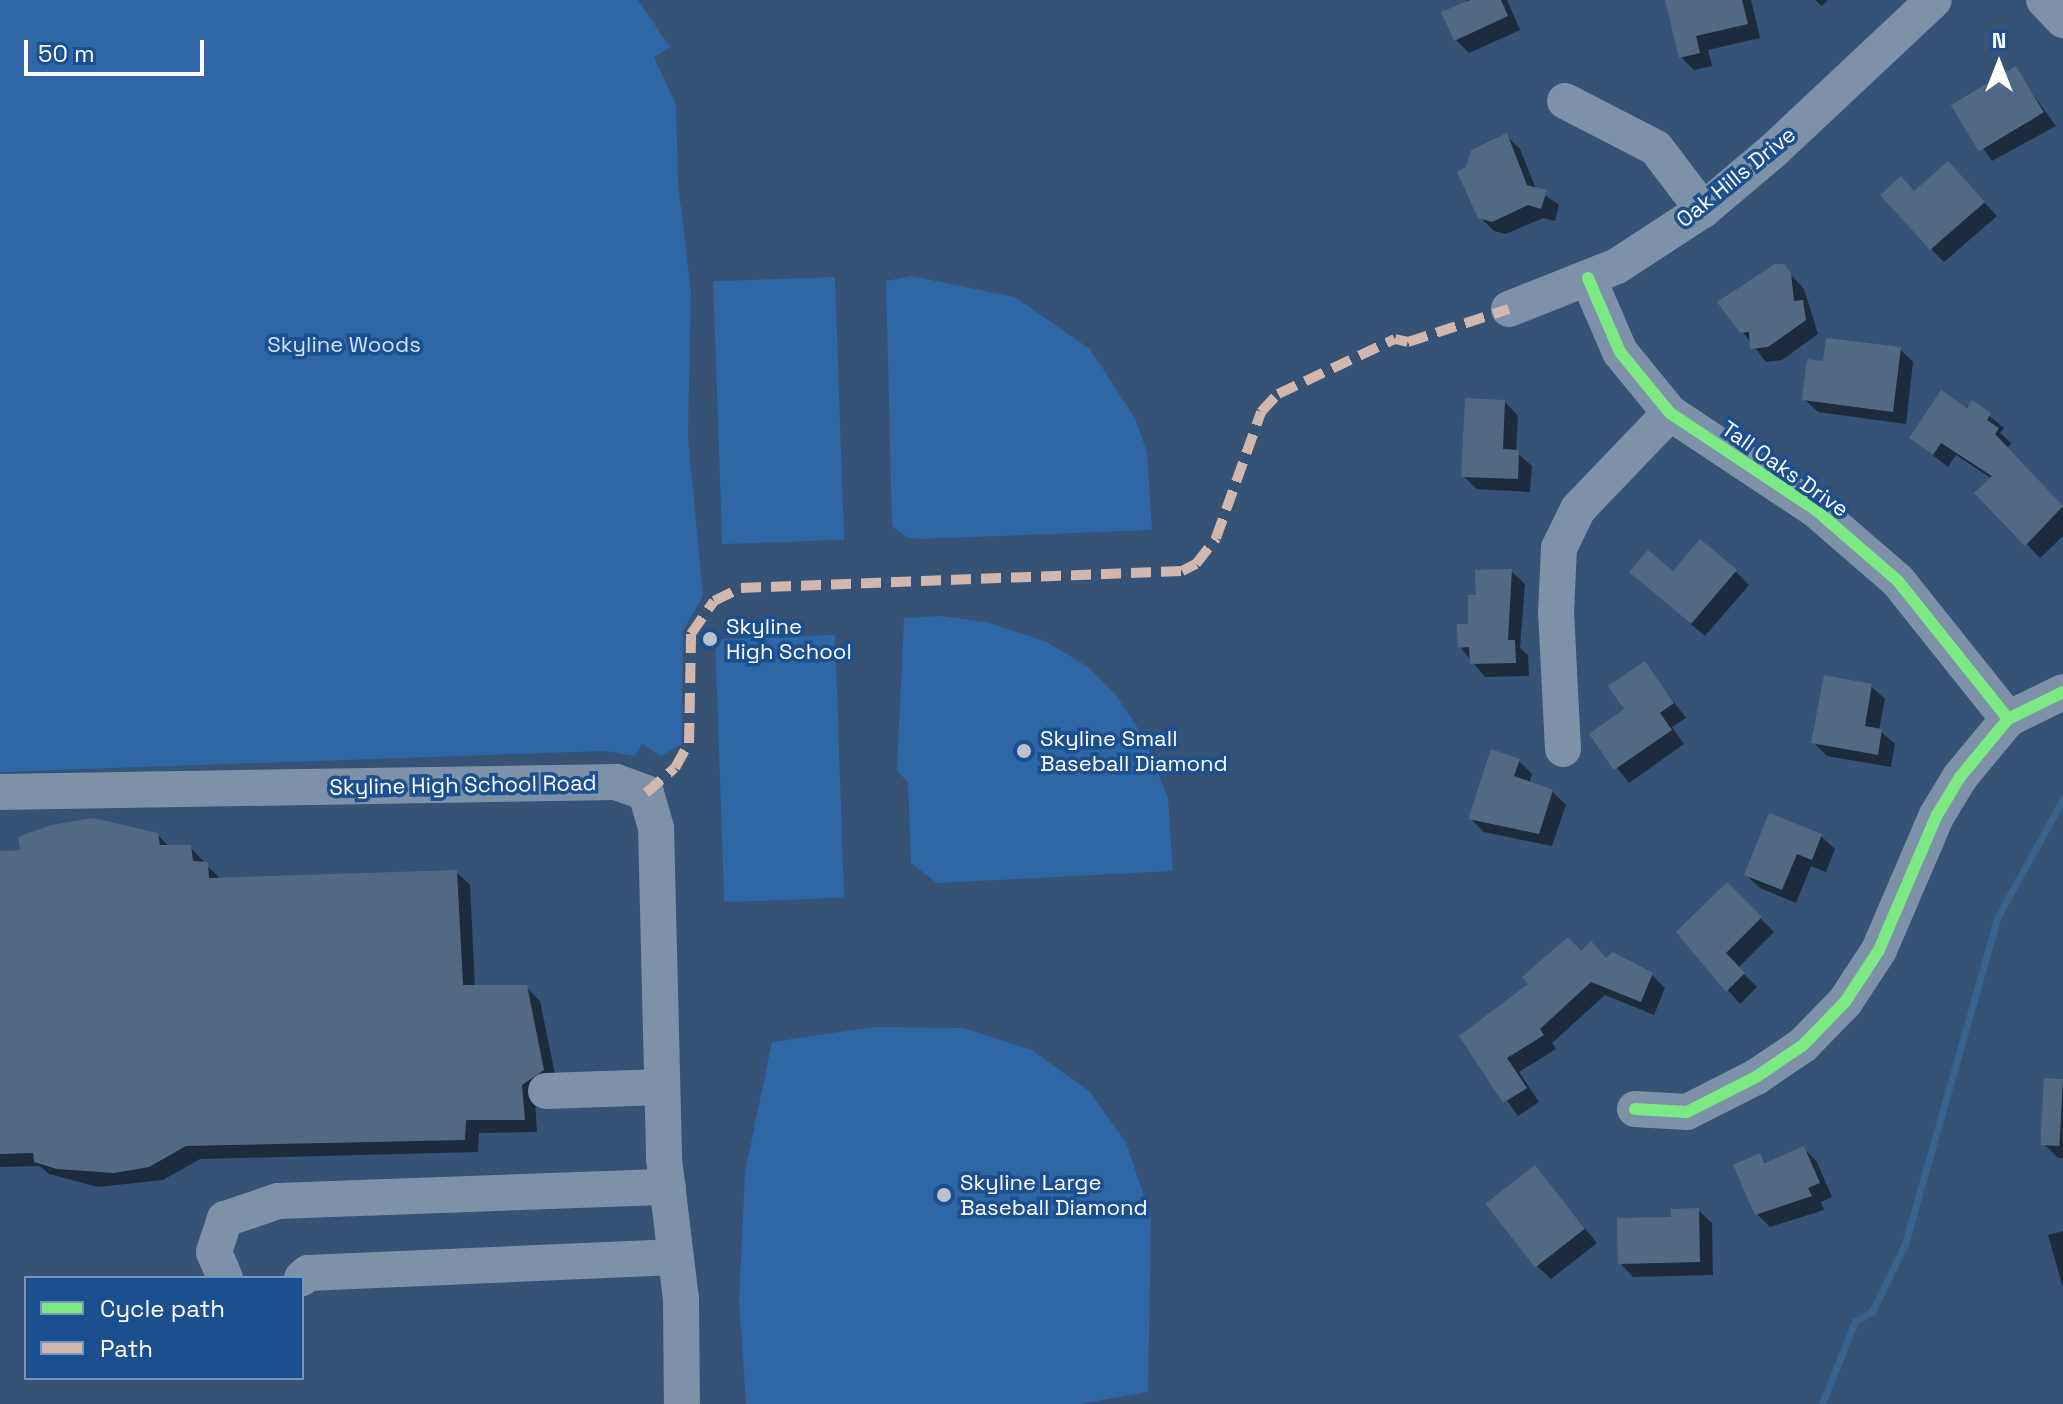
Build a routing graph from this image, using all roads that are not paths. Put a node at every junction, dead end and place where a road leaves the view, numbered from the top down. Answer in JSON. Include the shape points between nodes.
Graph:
{"nodes":[{"id":1,"x":1934,"y":0,"type":"edge"},
{"id":2,"x":2044,"y":0,"type":"edge"},
{"id":3,"x":2063,"y":20,"type":"edge"},
{"id":4,"x":1565,"y":101,"type":"dead end"},
{"id":5,"x":1703,"y":210,"type":"junction"},
{"id":6,"x":1588,"y":278,"type":"junction"},
{"id":7,"x":1509,"y":309,"type":"dead end"},
{"id":8,"x":1670,"y":413,"type":"junction"},
{"id":9,"x":2063,"y":692,"type":"edge"},
{"id":10,"x":2008,"y":719,"type":"junction"},
{"id":11,"x":1563,"y":749,"type":"dead end"},
{"id":12,"x":0,"y":792,"type":"edge"},
{"id":13,"x":662,"y":1087,"type":"junction"},
{"id":14,"x":546,"y":1091,"type":"dead end"},
{"id":15,"x":1635,"y":1109,"type":"dead end"},
{"id":16,"x":668,"y":1187,"type":"junction"},
{"id":17,"x":676,"y":1257,"type":"junction"},
{"id":18,"x":224,"y":1276,"type":"edge"},
{"id":19,"x":304,"y":1276,"type":"edge"},
{"id":20,"x":682,"y":1404,"type":"edge"}],
"edges":[{"from":1,"to":5,"type":"street","name":"Oak Hills Drive"},
{"from":2,"to":3,"type":"street"},
{"from":4,"to":5,"type":"street","via":[[1656,148]]},
{"from":5,"to":6,"type":"street","name":"Oak Hills Drive","via":[[1617,266]]},
{"from":6,"to":7,"type":"street","name":"Oak Hills Drive"},
{"from":6,"to":8,"type":"street","name":"Tall Oaks Drive","via":[[1620,352]]},
{"from":8,"to":10,"type":"street","name":"Tall Oaks Drive","via":[[1816,510],[1898,581]]},
{"from":8,"to":11,"type":"street","via":[[1578,509],[1559,548],[1556,613]]},
{"from":9,"to":10,"type":"street"},
{"from":10,"to":15,"type":"street","via":[[1937,815],[1879,950],[1845,1002],[1803,1045],[1756,1077],[1687,1112]]},
{"from":12,"to":13,"type":"street","name":"Skyline High School Road","via":[[616,782],[646,793],[656,827]]},
{"from":13,"to":14,"type":"street"},
{"from":13,"to":16,"type":"street","name":"Skyline High School Road"},
{"from":16,"to":17,"type":"street","name":"Skyline High School Road"},
{"from":16,"to":18,"type":"street","via":[[278,1201],[225,1219],[214,1252]]},
{"from":17,"to":19,"type":"street"},
{"from":17,"to":20,"type":"street","name":"Skyline High School Road"}]}
